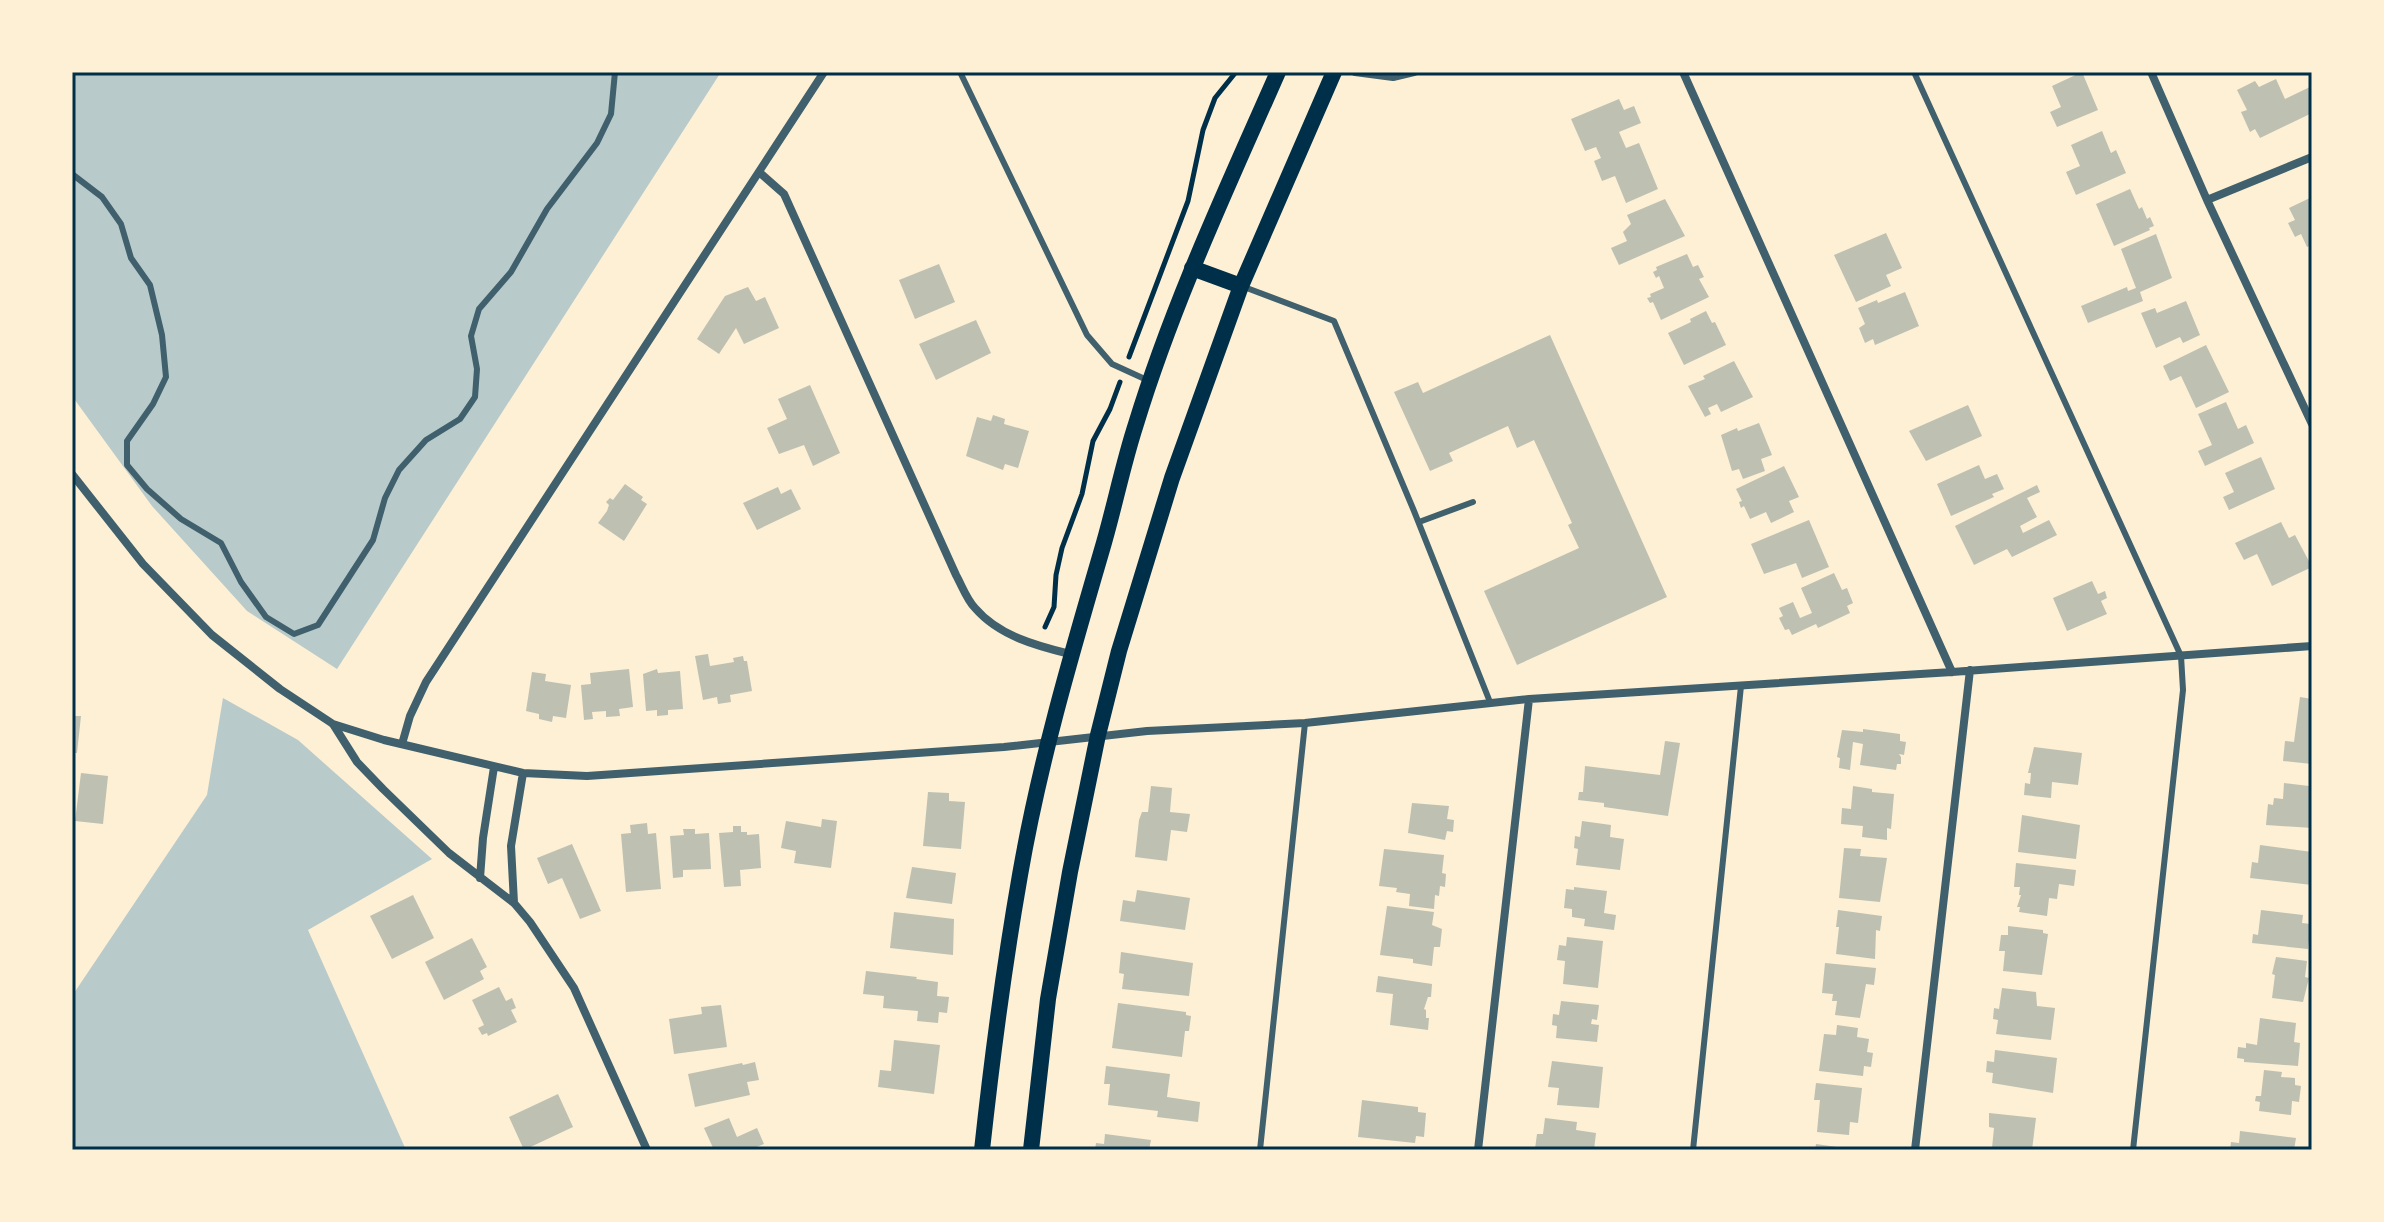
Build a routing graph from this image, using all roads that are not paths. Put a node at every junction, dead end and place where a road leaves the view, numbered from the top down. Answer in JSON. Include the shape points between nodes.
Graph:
{"nodes":[{"id":1,"x":615,"y":72,"type":"edge"},
{"id":2,"x":824,"y":72,"type":"edge"},
{"id":3,"x":960,"y":72,"type":"edge"},
{"id":4,"x":1278,"y":72,"type":"edge"},
{"id":5,"x":1334,"y":72,"type":"edge"},
{"id":6,"x":1355,"y":72,"type":"edge"},
{"id":7,"x":1414,"y":72,"type":"edge"},
{"id":8,"x":1683,"y":72,"type":"edge"},
{"id":9,"x":1914,"y":72,"type":"edge"},
{"id":10,"x":2151,"y":72,"type":"edge"},
{"id":11,"x":2312,"y":157,"type":"edge"},
{"id":12,"x":759,"y":172,"type":"junction"},
{"id":13,"x":72,"y":174,"type":"edge"},
{"id":14,"x":2207,"y":200,"type":"junction"},
{"id":15,"x":1192,"y":268,"type":"junction"},
{"id":16,"x":1241,"y":286,"type":"junction"},
{"id":17,"x":1151,"y":381,"type":"junction"},
{"id":18,"x":2312,"y":424,"type":"edge"},
{"id":19,"x":72,"y":474,"type":"edge"},
{"id":20,"x":1473,"y":502,"type":"dead end"},
{"id":21,"x":1419,"y":522,"type":"junction"},
{"id":22,"x":2312,"y":646,"type":"edge"},
{"id":23,"x":1070,"y":654,"type":"junction"},
{"id":24,"x":2181,"y":656,"type":"junction"},
{"id":25,"x":1970,"y":670,"type":"junction"},
{"id":26,"x":1952,"y":672,"type":"junction"},
{"id":27,"x":1741,"y":686,"type":"junction"},
{"id":28,"x":1529,"y":699,"type":"junction"},
{"id":29,"x":1490,"y":702,"type":"junction"},
{"id":30,"x":1305,"y":723,"type":"junction"},
{"id":31,"x":333,"y":724,"type":"junction"},
{"id":32,"x":1098,"y":735,"type":"junction"},
{"id":33,"x":1048,"y":742,"type":"junction"},
{"id":34,"x":402,"y":744,"type":"junction"},
{"id":35,"x":494,"y":767,"type":"junction"},
{"id":36,"x":523,"y":773,"type":"junction"},
{"id":37,"x":480,"y":878,"type":"junction"},
{"id":38,"x":514,"y":903,"type":"junction"},
{"id":39,"x":647,"y":1150,"type":"edge"},
{"id":40,"x":982,"y":1150,"type":"edge"},
{"id":41,"x":1031,"y":1150,"type":"edge"},
{"id":42,"x":1260,"y":1150,"type":"edge"},
{"id":43,"x":1478,"y":1150,"type":"edge"},
{"id":44,"x":1693,"y":1150,"type":"edge"},
{"id":45,"x":1915,"y":1150,"type":"edge"},
{"id":46,"x":2133,"y":1150,"type":"edge"}],
"edges":[{"from":1,"to":13,"type":"lane","via":[[611,114],[597,143],[547,209],[511,272],[479,309],[471,336],[475,397],[460,419],[426,440],[399,470],[373,540],[318,625],[294,634],[266,617],[221,543],[181,519],[127,465],[127,441],[166,377],[162,335],[150,285],[131,258],[121,224],[102,197]]},
{"from":2,"to":12,"type":"street"},
{"from":3,"to":17,"type":"lane","via":[[1087,335],[1112,364]]},
{"from":4,"to":15,"type":"main road"},
{"from":5,"to":16,"type":"main road"},
{"from":6,"to":7,"type":"street","via":[[1393,77]]},
{"from":8,"to":26,"type":"street"},
{"from":9,"to":24,"type":"lane"},
{"from":10,"to":14,"type":"street"},
{"from":11,"to":14,"type":"street"},
{"from":12,"to":23,"type":"street","via":[[784,194],[974,608],[1003,632]]},
{"from":12,"to":34,"type":"street","via":[[426,682]]},
{"from":14,"to":18,"type":"street"},
{"from":15,"to":16,"type":"main road"},
{"from":15,"to":17,"type":"main road"},
{"from":16,"to":21,"type":"lane","via":[[1334,321]]},
{"from":16,"to":32,"type":"main road","via":[[1172,478]]},
{"from":17,"to":23,"type":"main road"},
{"from":19,"to":31,"type":"street","via":[[143,564],[212,635]]},
{"from":20,"to":21,"type":"lane"},
{"from":21,"to":29,"type":"lane"},
{"from":22,"to":24,"type":"street"},
{"from":23,"to":33,"type":"main road"},
{"from":24,"to":25,"type":"street"},
{"from":24,"to":46,"type":"lane","via":[[2183,690]]},
{"from":25,"to":26,"type":"street"},
{"from":25,"to":45,"type":"street"},
{"from":26,"to":27,"type":"street"},
{"from":27,"to":28,"type":"street"},
{"from":27,"to":44,"type":"lane"},
{"from":28,"to":29,"type":"street"},
{"from":28,"to":43,"type":"street"},
{"from":29,"to":30,"type":"street"},
{"from":30,"to":32,"type":"street"},
{"from":30,"to":42,"type":"lane"},
{"from":31,"to":34,"type":"street"},
{"from":31,"to":37,"type":"street","via":[[357,762]]},
{"from":32,"to":33,"type":"street"},
{"from":32,"to":41,"type":"main road","via":[[1048,999]]},
{"from":33,"to":36,"type":"street","via":[[587,776]]},
{"from":33,"to":40,"type":"main road","via":[[1020,873]]},
{"from":34,"to":35,"type":"street"},
{"from":35,"to":36,"type":"street"},
{"from":35,"to":37,"type":"street"},
{"from":36,"to":38,"type":"street","via":[[511,846]]},
{"from":37,"to":38,"type":"street"},
{"from":38,"to":39,"type":"street","via":[[574,988]]}]}
